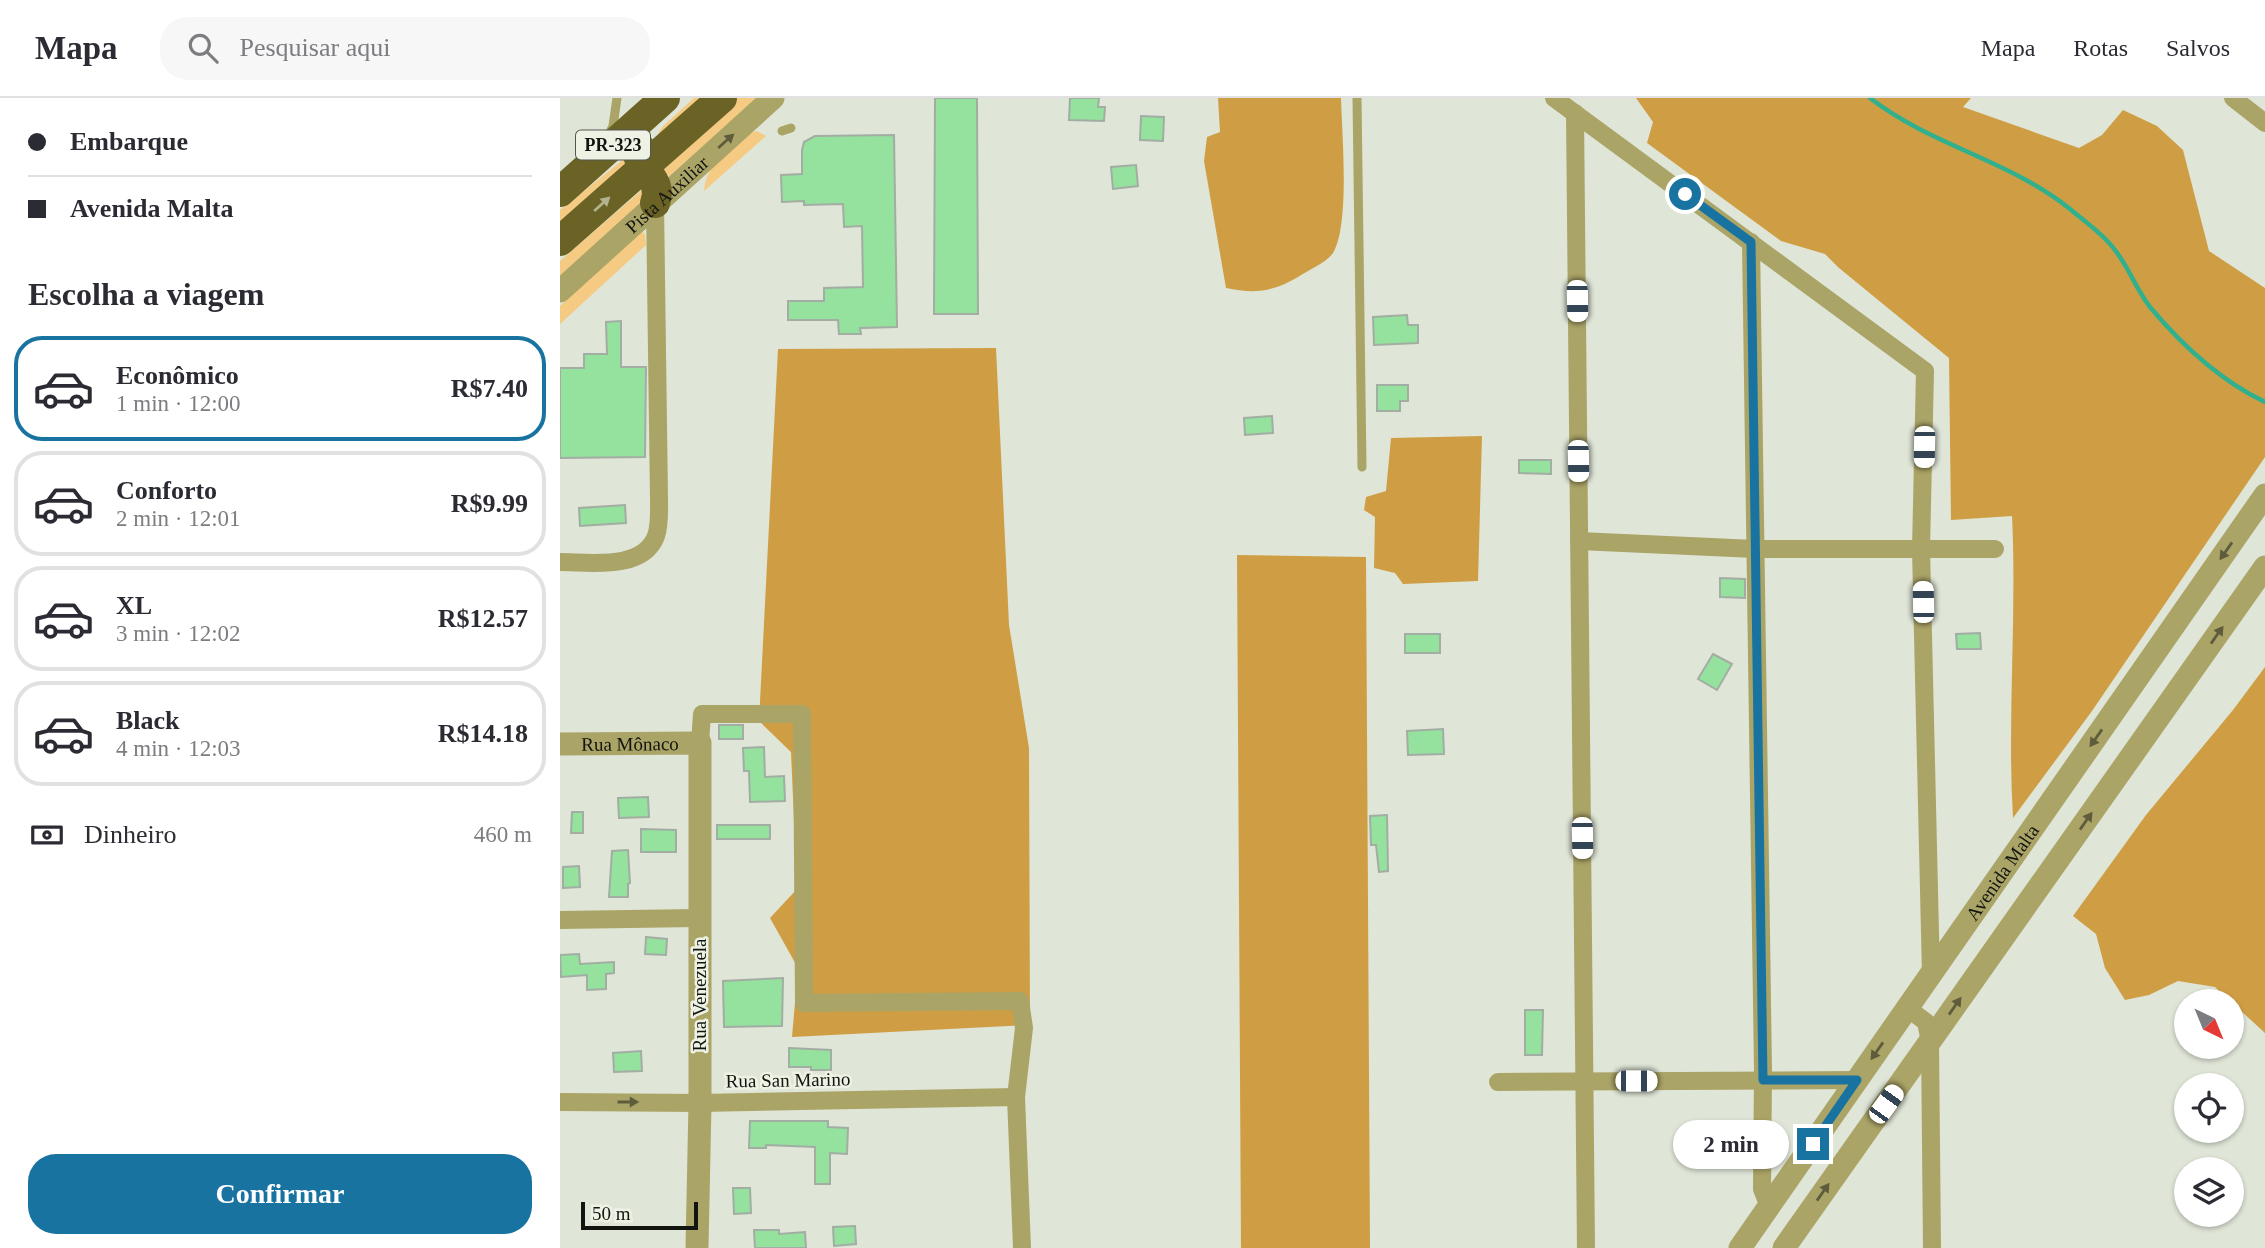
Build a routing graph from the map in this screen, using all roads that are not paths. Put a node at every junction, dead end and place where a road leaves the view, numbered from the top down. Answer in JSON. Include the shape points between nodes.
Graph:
{"nodes":[{"id":1,"x":617,"y":98,"type":"edge"},
{"id":2,"x":665,"y":98,"type":"edge"},
{"id":3,"x":683,"y":98,"type":"edge"},
{"id":4,"x":722,"y":98,"type":"edge"},
{"id":5,"x":774,"y":98,"type":"edge"},
{"id":6,"x":1357,"y":98,"type":"edge"},
{"id":7,"x":1554,"y":98,"type":"edge"},
{"id":8,"x":2233,"y":98,"type":"edge"},
{"id":9,"x":1575,"y":113,"type":"junction"},
{"id":10,"x":2265,"y":123,"type":"edge"},
{"id":11,"x":569,"y":184,"type":"edge"},
{"id":12,"x":658,"y":184,"type":"junction"},
{"id":13,"x":560,"y":241,"type":"edge"},
{"id":14,"x":1751,"y":242,"type":"junction"},
{"id":15,"x":560,"y":291,"type":"edge"},
{"id":16,"x":1362,"y":467,"type":"dead end"},
{"id":17,"x":2265,"y":495,"type":"edge"},
{"id":18,"x":1579,"y":541,"type":"junction"},
{"id":19,"x":1755,"y":549,"type":"junction"},
{"id":20,"x":1921,"y":549,"type":"junction"},
{"id":21,"x":1995,"y":549,"type":"dead end"},
{"id":22,"x":561,"y":562,"type":"edge"},
{"id":23,"x":2265,"y":567,"type":"edge"},
{"id":24,"x":700,"y":743,"type":"junction"},
{"id":25,"x":560,"y":744,"type":"edge"},
{"id":26,"x":698,"y":918,"type":"junction"},
{"id":27,"x":560,"y":920,"type":"edge"},
{"id":28,"x":1931,"y":975,"type":"junction"},
{"id":29,"x":1907,"y":1008,"type":"junction"},
{"id":30,"x":1930,"y":1042,"type":"junction"},
{"id":31,"x":1763,"y":1080,"type":"junction"},
{"id":32,"x":1857,"y":1080,"type":"junction"},
{"id":33,"x":1498,"y":1082,"type":"dead end"},
{"id":34,"x":1585,"y":1082,"type":"junction"},
{"id":35,"x":1016,"y":1097,"type":"junction"},
{"id":36,"x":560,"y":1102,"type":"edge"},
{"id":37,"x":700,"y":1103,"type":"junction"},
{"id":38,"x":1769,"y":1207,"type":"junction"},
{"id":39,"x":1748,"y":1245,"type":"edge"},
{"id":40,"x":697,"y":1248,"type":"edge"},
{"id":41,"x":1022,"y":1248,"type":"edge"},
{"id":42,"x":1586,"y":1248,"type":"edge"},
{"id":43,"x":1784,"y":1248,"type":"edge"},
{"id":44,"x":1932,"y":1248,"type":"edge"}],
"edges":[{"from":1,"to":11,"type":"lane","via":[[613,126],[602,148]]},
{"from":2,"to":11,"type":"highway","number":"PR-323"},
{"from":3,"to":12,"type":"highway","via":[[647,135],[641,148],[639,159]]},
{"from":4,"to":12,"type":"highway","number":"PR-323"},
{"from":12,"to":5,"type":"street","name":"Pista Auxiliar","one_way":true},
{"from":6,"to":16,"type":"lane"},
{"from":7,"to":9,"type":"street"},
{"from":8,"to":10,"type":"street"},
{"from":9,"to":14,"type":"street"},
{"from":9,"to":18,"type":"street"},
{"from":13,"to":12,"type":"highway","number":"PR-323","one_way":true},
{"from":12,"to":15,"type":"street","name":"Pista Auxiliar"},
{"from":12,"to":22,"type":"street","via":[[657,534],[640,556],[601,563]]},
{"from":14,"to":19,"type":"street"},
{"from":14,"to":20,"type":"street","via":[[1925,371]]},
{"from":17,"to":28,"type":"street","name":"Avenida Malta","one_way":true},
{"from":18,"to":19,"type":"street"},
{"from":18,"to":34,"type":"street"},
{"from":19,"to":20,"type":"street"},
{"from":19,"to":31,"type":"street"},
{"from":20,"to":21,"type":"street"},
{"from":20,"to":28,"type":"street"},
{"from":30,"to":23,"type":"street","name":"Avenida Malta","one_way":true},
{"from":24,"to":25,"type":"street","name":"Rua Mônaco"},
{"from":24,"to":26,"type":"street","name":"Rua Venezuela"},
{"from":24,"to":35,"type":"street","via":[[702,714],[802,715],[804,1003],[1020,1001],[1024,1028]]},
{"from":26,"to":27,"type":"street"},
{"from":26,"to":37,"type":"street","name":"Rua Venezuela"},
{"from":28,"to":29,"type":"street","name":"Avenida Malta"},
{"from":29,"to":30,"type":"street","via":[[1926,1022]]},
{"from":29,"to":32,"type":"street","name":"Avenida Malta","one_way":true},
{"from":43,"to":30,"type":"street","name":"Avenida Malta","one_way":true},
{"from":30,"to":44,"type":"street"},
{"from":31,"to":32,"type":"street"},
{"from":31,"to":34,"type":"street"},
{"from":31,"to":38,"type":"street","via":[[1762,1189]]},
{"from":32,"to":38,"type":"street","name":"Avenida Malta"},
{"from":33,"to":34,"type":"street"},
{"from":34,"to":42,"type":"street"},
{"from":35,"to":37,"type":"street","name":"Rua San Marino"},
{"from":35,"to":41,"type":"street"},
{"from":36,"to":37,"type":"street","name":"Rua San Marino","one_way":true},
{"from":37,"to":40,"type":"street","name":"Rua Venezuela"},
{"from":38,"to":39,"type":"street","name":"Avenida Malta"}]}
